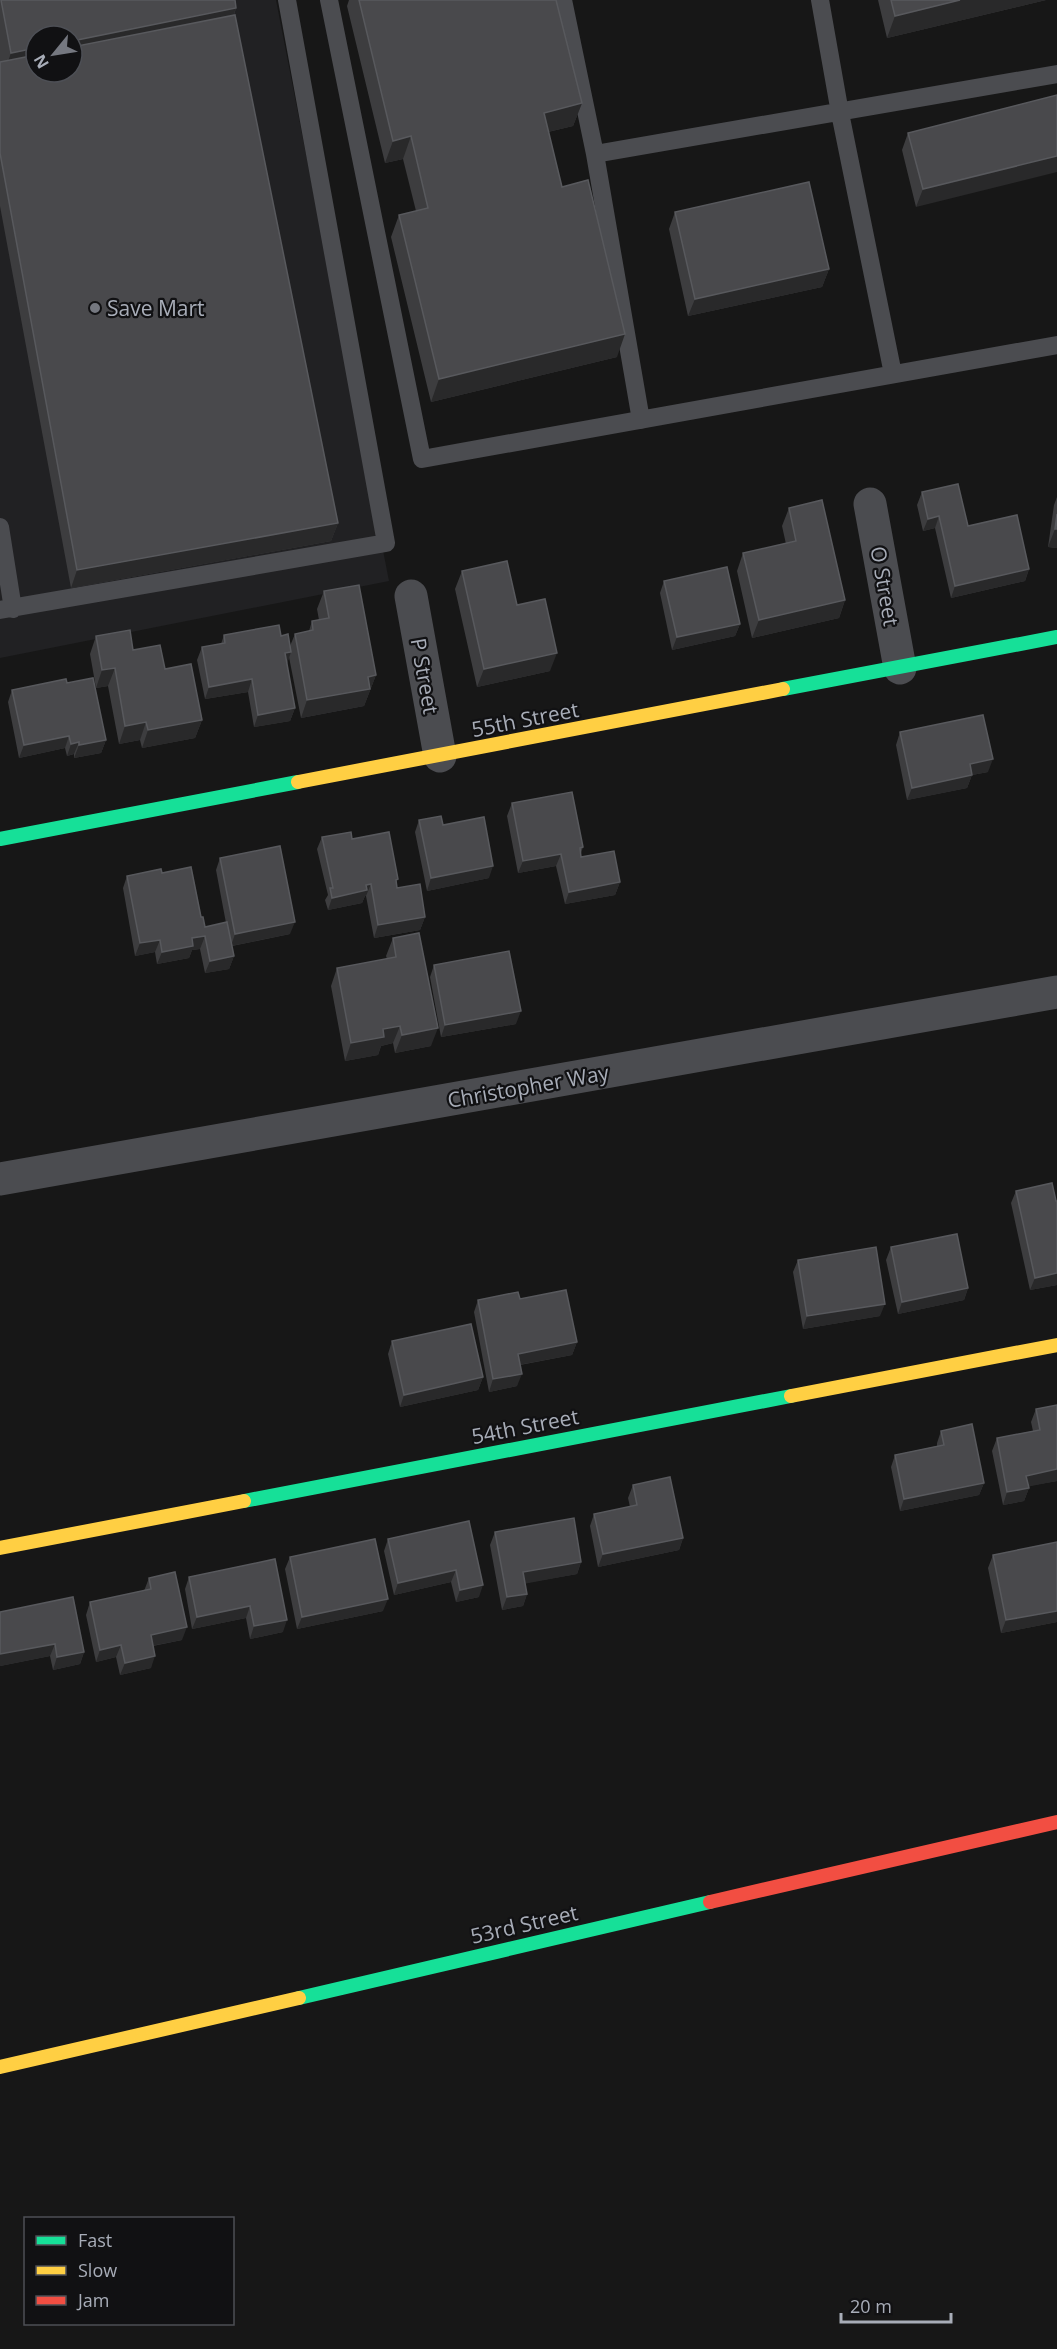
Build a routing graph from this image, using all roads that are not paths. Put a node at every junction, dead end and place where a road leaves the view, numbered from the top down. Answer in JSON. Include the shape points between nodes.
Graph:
{"nodes":[{"id":1,"x":287,"y":0,"type":"edge"},
{"id":2,"x":329,"y":0,"type":"edge"},
{"id":3,"x":563,"y":0,"type":"edge"},
{"id":4,"x":819,"y":0,"type":"edge"},
{"id":5,"x":1057,"y":74,"type":"edge"},
{"id":6,"x":840,"y":113,"type":"junction"},
{"id":7,"x":595,"y":154,"type":"junction"},
{"id":8,"x":1057,"y":345,"type":"edge"},
{"id":9,"x":893,"y":374,"type":"junction"},
{"id":10,"x":641,"y":420,"type":"junction"},
{"id":11,"x":870,"y":504,"type":"dead end"},
{"id":12,"x":0,"y":527,"type":"edge"},
{"id":13,"x":411,"y":596,"type":"dead end"},
{"id":14,"x":6,"y":610,"type":"edge"},
{"id":15,"x":1057,"y":637,"type":"edge"},
{"id":16,"x":900,"y":668,"type":"junction"},
{"id":17,"x":440,"y":756,"type":"junction"},
{"id":18,"x":0,"y":839,"type":"edge"},
{"id":19,"x":1057,"y":992,"type":"edge"},
{"id":20,"x":0,"y":1179,"type":"edge"},
{"id":21,"x":1057,"y":1345,"type":"edge"},
{"id":22,"x":0,"y":1548,"type":"edge"},
{"id":23,"x":1057,"y":1822,"type":"edge"},
{"id":24,"x":0,"y":2067,"type":"edge"}],
"edges":[{"from":1,"to":14,"type":"lane","via":[[386,543]]},
{"from":2,"to":10,"type":"lane","via":[[422,459]]},
{"from":3,"to":7,"type":"lane"},
{"from":4,"to":6,"type":"lane"},
{"from":5,"to":6,"type":"lane"},
{"from":6,"to":7,"type":"lane"},
{"from":6,"to":9,"type":"lane"},
{"from":7,"to":10,"type":"lane"},
{"from":8,"to":9,"type":"lane"},
{"from":9,"to":10,"type":"lane"},
{"from":11,"to":16,"type":"street","name":"O Street"},
{"from":12,"to":14,"type":"lane"},
{"from":13,"to":17,"type":"street","name":"P Street"},
{"from":15,"to":16,"type":"street","name":"55th Street"},
{"from":16,"to":17,"type":"street","name":"55th Street"},
{"from":17,"to":18,"type":"street","name":"55th Street"},
{"from":19,"to":20,"type":"street","name":"Christopher Way"},
{"from":21,"to":22,"type":"street","name":"54th Street"},
{"from":23,"to":24,"type":"street","name":"53rd Street"}]}
